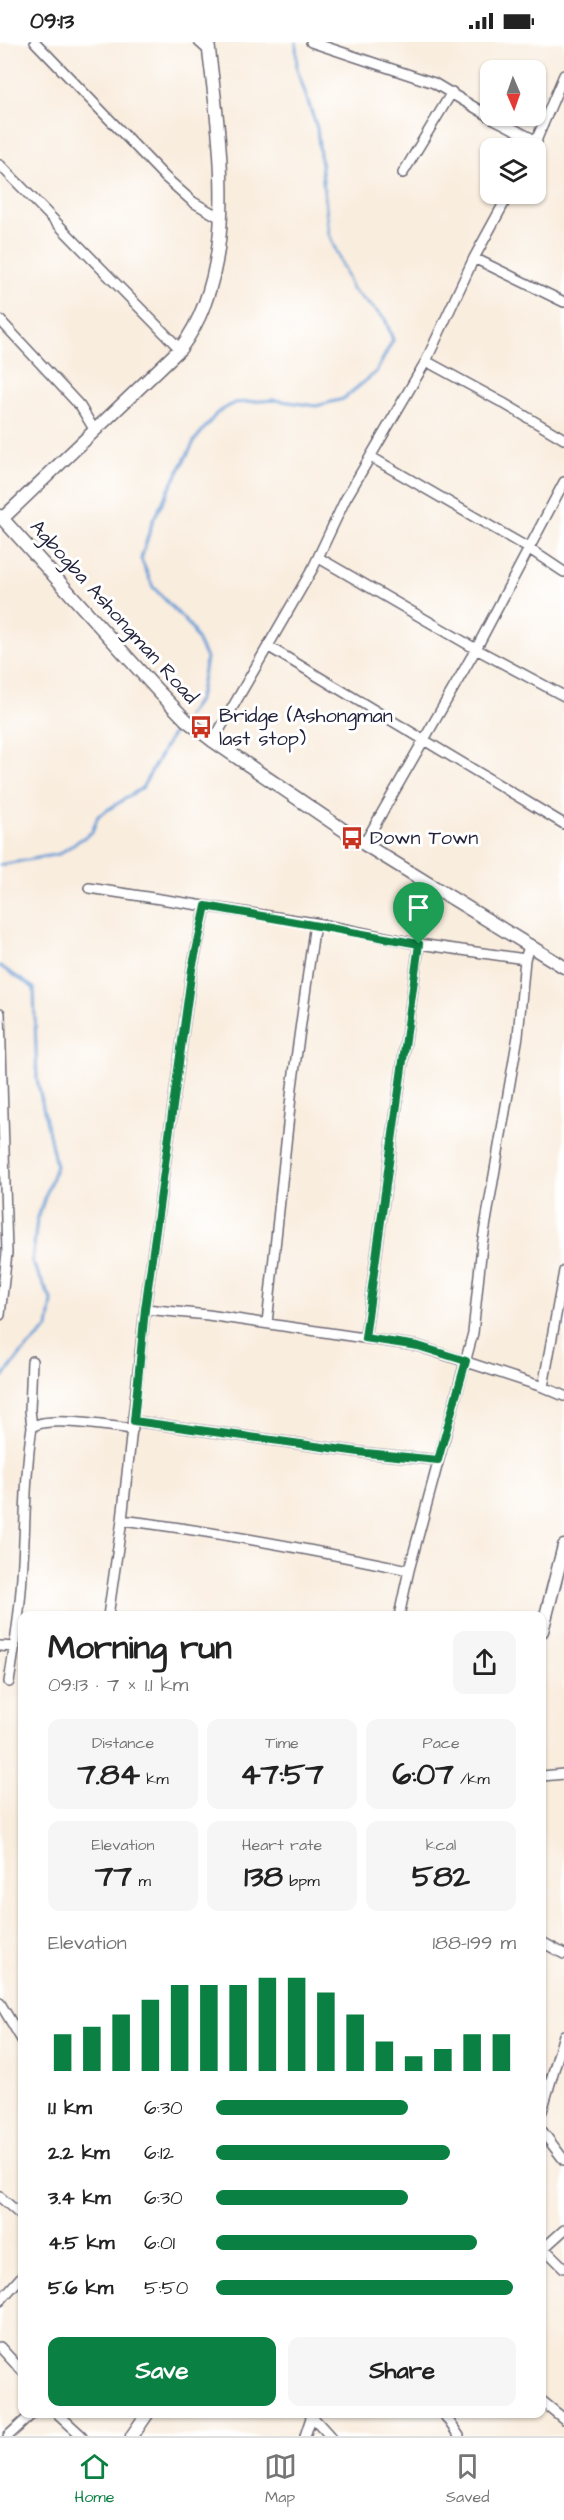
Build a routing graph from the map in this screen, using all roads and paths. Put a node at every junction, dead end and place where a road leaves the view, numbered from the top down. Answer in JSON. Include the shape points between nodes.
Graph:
{"nodes":[{"id":1,"x":35,"y":42,"type":"edge"},
{"id":2,"x":199,"y":42,"type":"edge"},
{"id":3,"x":311,"y":42,"type":"edge"},
{"id":4,"x":208,"y":46,"type":"edge"},
{"id":5,"x":564,"y":75,"type":"edge"},
{"id":6,"x":452,"y":92,"type":"junction"},
{"id":7,"x":524,"y":138,"type":"edge"},
{"id":8,"x":538,"y":138,"type":"edge"},
{"id":9,"x":0,"y":165,"type":"edge"},
{"id":10,"x":403,"y":173,"type":"dead end"},
{"id":11,"x":504,"y":204,"type":"edge"},
{"id":12,"x":219,"y":216,"type":"junction"},
{"id":13,"x":474,"y":258,"type":"junction"},
{"id":14,"x":564,"y":302,"type":"edge"},
{"id":15,"x":0,"y":320,"type":"edge"},
{"id":16,"x":180,"y":349,"type":"junction"},
{"id":17,"x":426,"y":361,"type":"junction"},
{"id":18,"x":95,"y":432,"type":"junction"},
{"id":19,"x":564,"y":439,"type":"edge"},
{"id":20,"x":370,"y":457,"type":"junction"},
{"id":21,"x":564,"y":482,"type":"edge"},
{"id":22,"x":1,"y":517,"type":"edge"},
{"id":23,"x":528,"y":548,"type":"junction"},
{"id":24,"x":319,"y":558,"type":"junction"},
{"id":25,"x":564,"y":572,"type":"edge"},
{"id":26,"x":269,"y":647,"type":"junction"},
{"id":27,"x":476,"y":650,"type":"junction"},
{"id":28,"x":564,"y":696,"type":"edge"},
{"id":29,"x":213,"y":741,"type":"junction"},
{"id":30,"x":423,"y":741,"type":"junction"},
{"id":31,"x":564,"y":824,"type":"edge"},
{"id":32,"x":363,"y":844,"type":"junction"},
{"id":33,"x":89,"y":888,"type":"dead end"},
{"id":34,"x":206,"y":906,"type":"junction"},
{"id":35,"x":315,"y":923,"type":"junction"},
{"id":36,"x":419,"y":944,"type":"junction"},
{"id":37,"x":530,"y":944,"type":"junction"},
{"id":38,"x":525,"y":959,"type":"junction"},
{"id":39,"x":564,"y":967,"type":"edge"},
{"id":40,"x":0,"y":1013,"type":"edge"},
{"id":41,"x":564,"y":1271,"type":"edge"},
{"id":42,"x":145,"y":1309,"type":"junction"},
{"id":43,"x":0,"y":1315,"type":"edge"},
{"id":44,"x":267,"y":1323,"type":"junction"},
{"id":45,"x":365,"y":1338,"type":"junction"},
{"id":46,"x":32,"y":1361,"type":"dead end"},
{"id":47,"x":466,"y":1361,"type":"junction"},
{"id":48,"x":543,"y":1387,"type":"junction"},
{"id":49,"x":564,"y":1396,"type":"edge"},
{"id":50,"x":134,"y":1425,"type":"junction"},
{"id":51,"x":32,"y":1427,"type":"junction"},
{"id":52,"x":438,"y":1460,"type":"junction"},
{"id":53,"x":122,"y":1520,"type":"junction"},
{"id":54,"x":564,"y":1546,"type":"edge"},
{"id":55,"x":409,"y":1570,"type":"junction"},
{"id":56,"x":18,"y":1611,"type":"edge"},
{"id":57,"x":109,"y":1611,"type":"edge"},
{"id":58,"x":400,"y":1611,"type":"edge"},
{"id":59,"x":18,"y":1616,"type":"edge"},
{"id":60,"x":546,"y":1616,"type":"edge"},
{"id":61,"x":1,"y":1646,"type":"edge"},
{"id":62,"x":15,"y":1647,"type":"junction"},
{"id":63,"x":9,"y":1682,"type":"dead end"},
{"id":64,"x":564,"y":1774,"type":"edge"},
{"id":65,"x":546,"y":1776,"type":"edge"},
{"id":66,"x":546,"y":1944,"type":"edge"},
{"id":67,"x":564,"y":1954,"type":"edge"},
{"id":68,"x":0,"y":2003,"type":"edge"},
{"id":69,"x":18,"y":2033,"type":"edge"},
{"id":70,"x":564,"y":2035,"type":"edge"},
{"id":71,"x":546,"y":2097,"type":"edge"},
{"id":72,"x":546,"y":2136,"type":"edge"},
{"id":73,"x":564,"y":2160,"type":"edge"},
{"id":74,"x":0,"y":2197,"type":"edge"},
{"id":75,"x":18,"y":2213,"type":"edge"},
{"id":76,"x":564,"y":2230,"type":"edge"},
{"id":77,"x":546,"y":2245,"type":"edge"},
{"id":78,"x":546,"y":2250,"type":"edge"},
{"id":79,"x":564,"y":2268,"type":"edge"},
{"id":80,"x":18,"y":2281,"type":"edge"},
{"id":81,"x":0,"y":2301,"type":"edge"},
{"id":82,"x":0,"y":2347,"type":"edge"},
{"id":83,"x":18,"y":2367,"type":"edge"},
{"id":84,"x":546,"y":2404,"type":"edge"},
{"id":85,"x":28,"y":2418,"type":"edge"},
{"id":86,"x":62,"y":2418,"type":"edge"},
{"id":87,"x":144,"y":2418,"type":"edge"},
{"id":88,"x":310,"y":2418,"type":"edge"},
{"id":89,"x":314,"y":2418,"type":"edge"},
{"id":90,"x":447,"y":2418,"type":"edge"},
{"id":91,"x":564,"y":2419,"type":"edge"},
{"id":92,"x":8,"y":2436,"type":"edge"},
{"id":93,"x":82,"y":2436,"type":"edge"},
{"id":94,"x":132,"y":2436,"type":"edge"},
{"id":95,"x":305,"y":2436,"type":"edge"},
{"id":96,"x":330,"y":2436,"type":"edge"},
{"id":97,"x":459,"y":2436,"type":"edge"}],
"edges":[{"from":1,"to":12,"type":"street","via":[[165,177],[193,202]]},
{"from":2,"to":4,"type":"street"},
{"from":3,"to":6,"type":"street"},
{"from":4,"to":12,"type":"street","via":[[219,130]]},
{"from":5,"to":8,"type":"street"},
{"from":6,"to":7,"type":"street"},
{"from":6,"to":10,"type":"street"},
{"from":9,"to":16,"type":"street"},
{"from":11,"to":13,"type":"street"},
{"from":12,"to":16,"type":"street","via":[[211,290],[201,317]]},
{"from":13,"to":14,"type":"street"},
{"from":13,"to":17,"type":"street"},
{"from":15,"to":18,"type":"street","via":[[80,406]]},
{"from":16,"to":18,"type":"street"},
{"from":17,"to":19,"type":"street"},
{"from":17,"to":20,"type":"street"},
{"from":18,"to":22,"type":"street"},
{"from":20,"to":23,"type":"street"},
{"from":20,"to":24,"type":"street"},
{"from":21,"to":23,"type":"street"},
{"from":22,"to":29,"type":"street","name":"Agbogba Ashongman Road","via":[[158,691]]},
{"from":23,"to":25,"type":"street"},
{"from":23,"to":27,"type":"street"},
{"from":24,"to":26,"type":"street"},
{"from":24,"to":27,"type":"street"},
{"from":26,"to":29,"type":"street"},
{"from":26,"to":30,"type":"street"},
{"from":27,"to":28,"type":"street"},
{"from":27,"to":30,"type":"street"},
{"from":29,"to":32,"type":"street","name":"Agbogba Ashongman Road"},
{"from":30,"to":31,"type":"street"},
{"from":30,"to":32,"type":"street"},
{"from":32,"to":37,"type":"street","name":"Agbogba Ashongman Road"},
{"from":33,"to":34,"type":"street"},
{"from":34,"to":35,"type":"street"},
{"from":34,"to":42,"type":"street","via":[[192,969]]},
{"from":35,"to":36,"type":"street"},
{"from":35,"to":44,"type":"street","via":[[292,1087]]},
{"from":36,"to":38,"type":"street"},
{"from":36,"to":45,"type":"street"},
{"from":37,"to":38,"type":"street"},
{"from":37,"to":39,"type":"street","name":"Agbogba Ashongman Road"},
{"from":38,"to":47,"type":"street","via":[[518,1036]]},
{"from":40,"to":43,"type":"street","via":[[7,1252]]},
{"from":41,"to":48,"type":"street"},
{"from":42,"to":44,"type":"street"},
{"from":42,"to":50,"type":"street"},
{"from":44,"to":45,"type":"street"},
{"from":45,"to":47,"type":"street","via":[[418,1346]]},
{"from":46,"to":51,"type":"street"},
{"from":47,"to":48,"type":"street"},
{"from":47,"to":52,"type":"street"},
{"from":48,"to":49,"type":"street"},
{"from":50,"to":51,"type":"street","via":[[54,1422]]},
{"from":50,"to":52,"type":"street"},
{"from":50,"to":53,"type":"street"},
{"from":51,"to":56,"type":"street","via":[[25,1478]]},
{"from":52,"to":55,"type":"street"},
{"from":53,"to":55,"type":"street","via":[[208,1530]]},
{"from":53,"to":57,"type":"street"},
{"from":54,"to":60,"type":"street"},
{"from":55,"to":58,"type":"street"},
{"from":59,"to":62,"type":"street"},
{"from":61,"to":62,"type":"street"},
{"from":62,"to":63,"type":"street"},
{"from":64,"to":65,"type":"street"},
{"from":66,"to":67,"type":"street"},
{"from":68,"to":69,"type":"street"},
{"from":70,"to":71,"type":"street"},
{"from":72,"to":73,"type":"street"},
{"from":74,"to":75,"type":"street"},
{"from":76,"to":77,"type":"street"},
{"from":78,"to":79,"type":"street"},
{"from":80,"to":81,"type":"street"},
{"from":82,"to":83,"type":"street"},
{"from":84,"to":91,"type":"street"},
{"from":85,"to":92,"type":"street"},
{"from":86,"to":93,"type":"street"},
{"from":87,"to":94,"type":"street"},
{"from":88,"to":95,"type":"street"},
{"from":89,"to":96,"type":"street"},
{"from":90,"to":97,"type":"street"}]}
